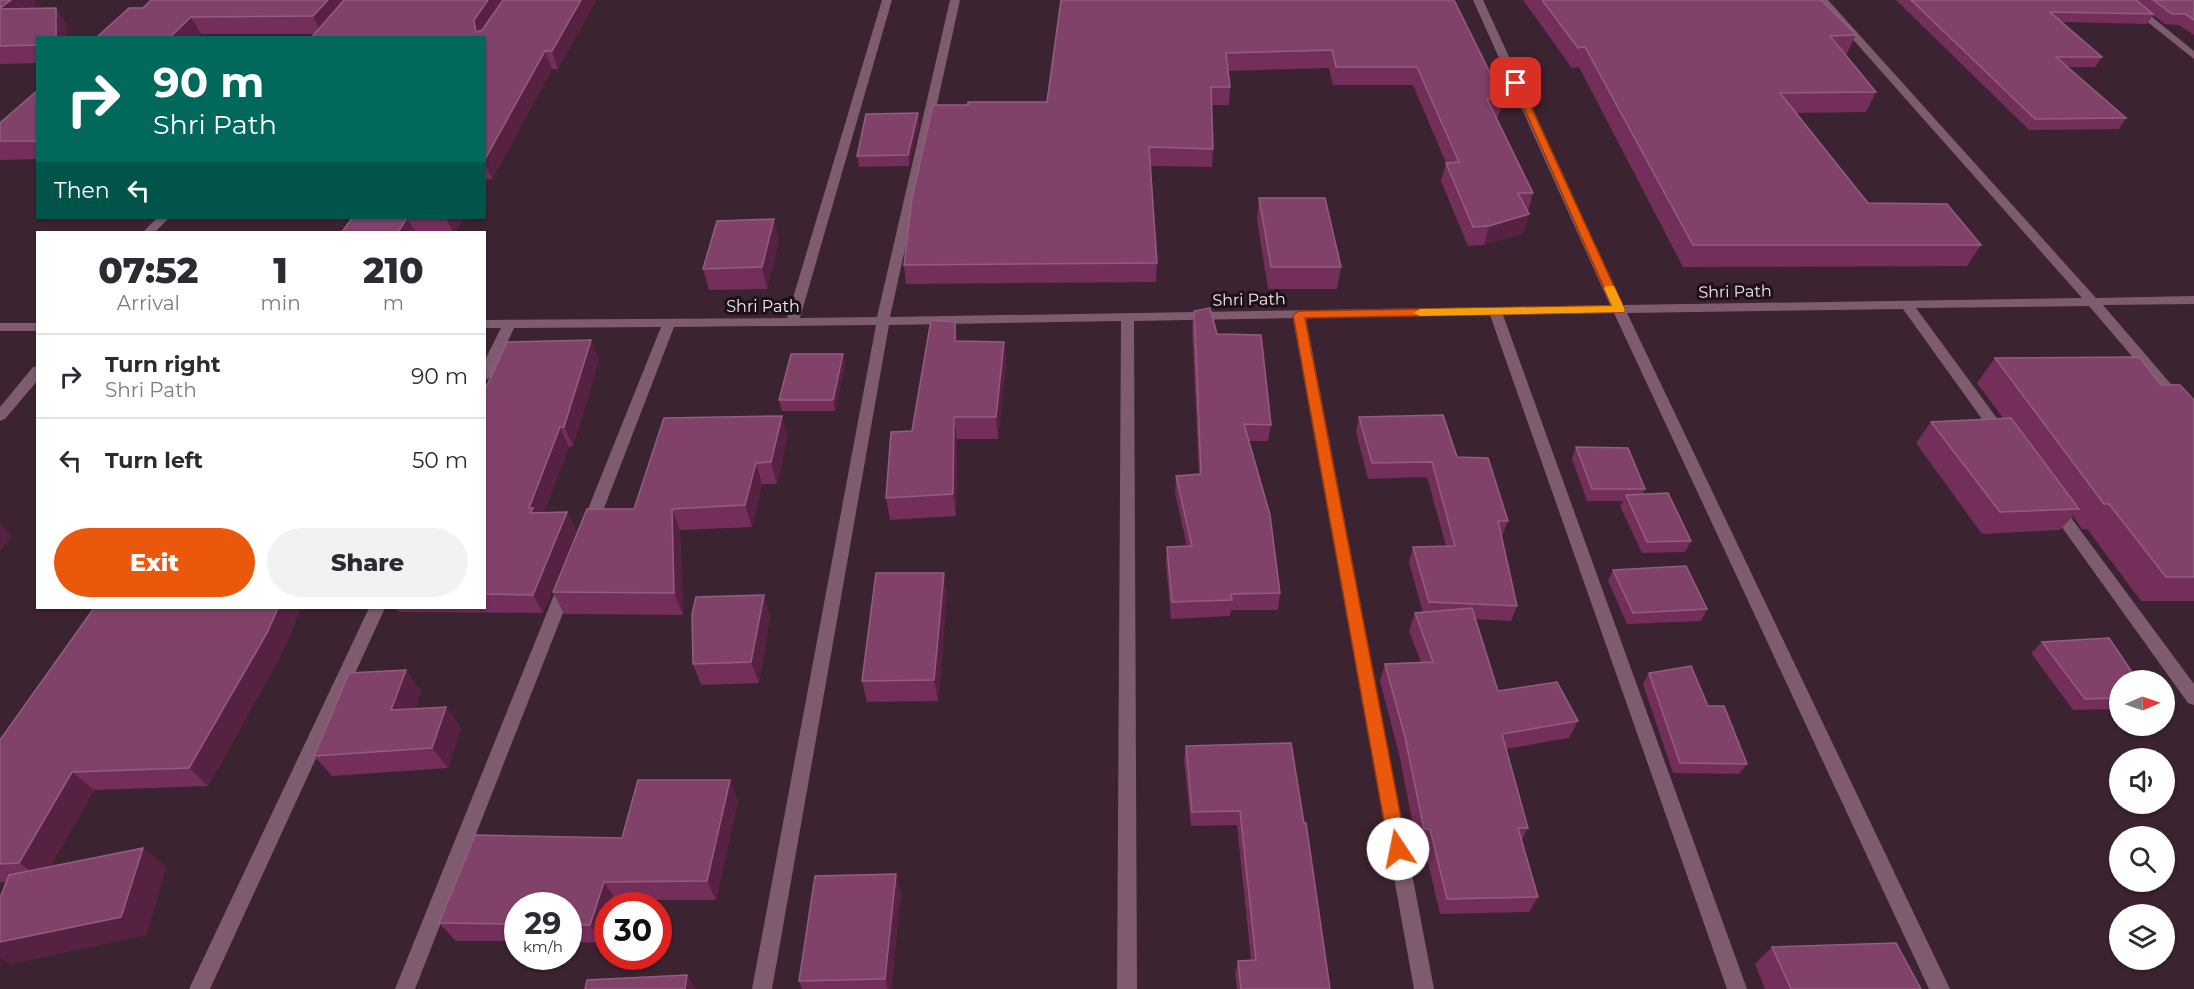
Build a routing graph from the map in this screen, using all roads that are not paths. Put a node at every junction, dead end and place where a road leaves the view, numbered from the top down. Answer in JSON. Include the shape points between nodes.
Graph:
{"nodes":[{"id":1,"x":887,"y":0,"type":"edge"},
{"id":2,"x":956,"y":0,"type":"edge"},
{"id":3,"x":1478,"y":0,"type":"edge"},
{"id":4,"x":1823,"y":0,"type":"edge"},
{"id":5,"x":2125,"y":0,"type":"edge"},
{"id":6,"x":2194,"y":56,"type":"edge"},
{"id":7,"x":162,"y":219,"type":"edge"},
{"id":8,"x":150,"y":231,"type":"edge"},
{"id":9,"x":2194,"y":300,"type":"edge"},
{"id":10,"x":2093,"y":302,"type":"junction"},
{"id":11,"x":1907,"y":305,"type":"junction"},
{"id":12,"x":1620,"y":310,"type":"junction"},
{"id":13,"x":1495,"y":312,"type":"junction"},
{"id":14,"x":1299,"y":315,"type":"junction"},
{"id":15,"x":1128,"y":318,"type":"junction"},
{"id":16,"x":883,"y":321,"type":"junction"},
{"id":17,"x":792,"y":322,"type":"junction"},
{"id":18,"x":669,"y":323,"type":"junction"},
{"id":19,"x":486,"y":324,"type":"edge"},
{"id":20,"x":509,"y":324,"type":"junction"},
{"id":21,"x":0,"y":327,"type":"edge"},
{"id":22,"x":36,"y":327,"type":"edge"},
{"id":23,"x":36,"y":372,"type":"edge"},
{"id":24,"x":486,"y":373,"type":"edge"},
{"id":25,"x":0,"y":416,"type":"edge"},
{"id":26,"x":2194,"y":420,"type":"edge"},
{"id":27,"x":2012,"y":449,"type":"edge"},
{"id":28,"x":2047,"y":497,"type":"edge"},
{"id":29,"x":581,"y":545,"type":"edge"},
{"id":30,"x":573,"y":567,"type":"edge"},
{"id":31,"x":377,"y":609,"type":"edge"},
{"id":32,"x":2194,"y":698,"type":"edge"},
{"id":33,"x":199,"y":989,"type":"edge"},
{"id":34,"x":405,"y":989,"type":"edge"},
{"id":35,"x":762,"y":989,"type":"edge"},
{"id":36,"x":1127,"y":989,"type":"edge"},
{"id":37,"x":1424,"y":989,"type":"edge"},
{"id":38,"x":1737,"y":989,"type":"edge"},
{"id":39,"x":1940,"y":989,"type":"edge"}],
"edges":[{"from":1,"to":17,"type":"street"},
{"from":2,"to":16,"type":"street"},
{"from":3,"to":12,"type":"street"},
{"from":4,"to":10,"type":"street"},
{"from":5,"to":6,"type":"street"},
{"from":7,"to":8,"type":"street"},
{"from":9,"to":10,"type":"street","name":"Shri Path"},
{"from":10,"to":11,"type":"street","name":"Shri Path"},
{"from":10,"to":26,"type":"street"},
{"from":11,"to":12,"type":"street","name":"Shri Path"},
{"from":11,"to":27,"type":"street"},
{"from":12,"to":13,"type":"street","name":"Shri Path"},
{"from":12,"to":39,"type":"street"},
{"from":13,"to":14,"type":"street","name":"Shri Path"},
{"from":13,"to":38,"type":"street"},
{"from":14,"to":15,"type":"street","name":"Shri Path"},
{"from":14,"to":37,"type":"street"},
{"from":15,"to":16,"type":"street","name":"Shri Path"},
{"from":15,"to":36,"type":"street"},
{"from":16,"to":17,"type":"street","name":"Shri Path"},
{"from":16,"to":35,"type":"street"},
{"from":17,"to":18,"type":"street","name":"Shri Path"},
{"from":18,"to":20,"type":"street","name":"Shri Path"},
{"from":18,"to":29,"type":"street"},
{"from":19,"to":20,"type":"street","name":"Shri Path"},
{"from":20,"to":24,"type":"street"},
{"from":21,"to":22,"type":"street"},
{"from":23,"to":25,"type":"street"},
{"from":28,"to":32,"type":"street"},
{"from":30,"to":34,"type":"street"},
{"from":31,"to":33,"type":"street"}]}
